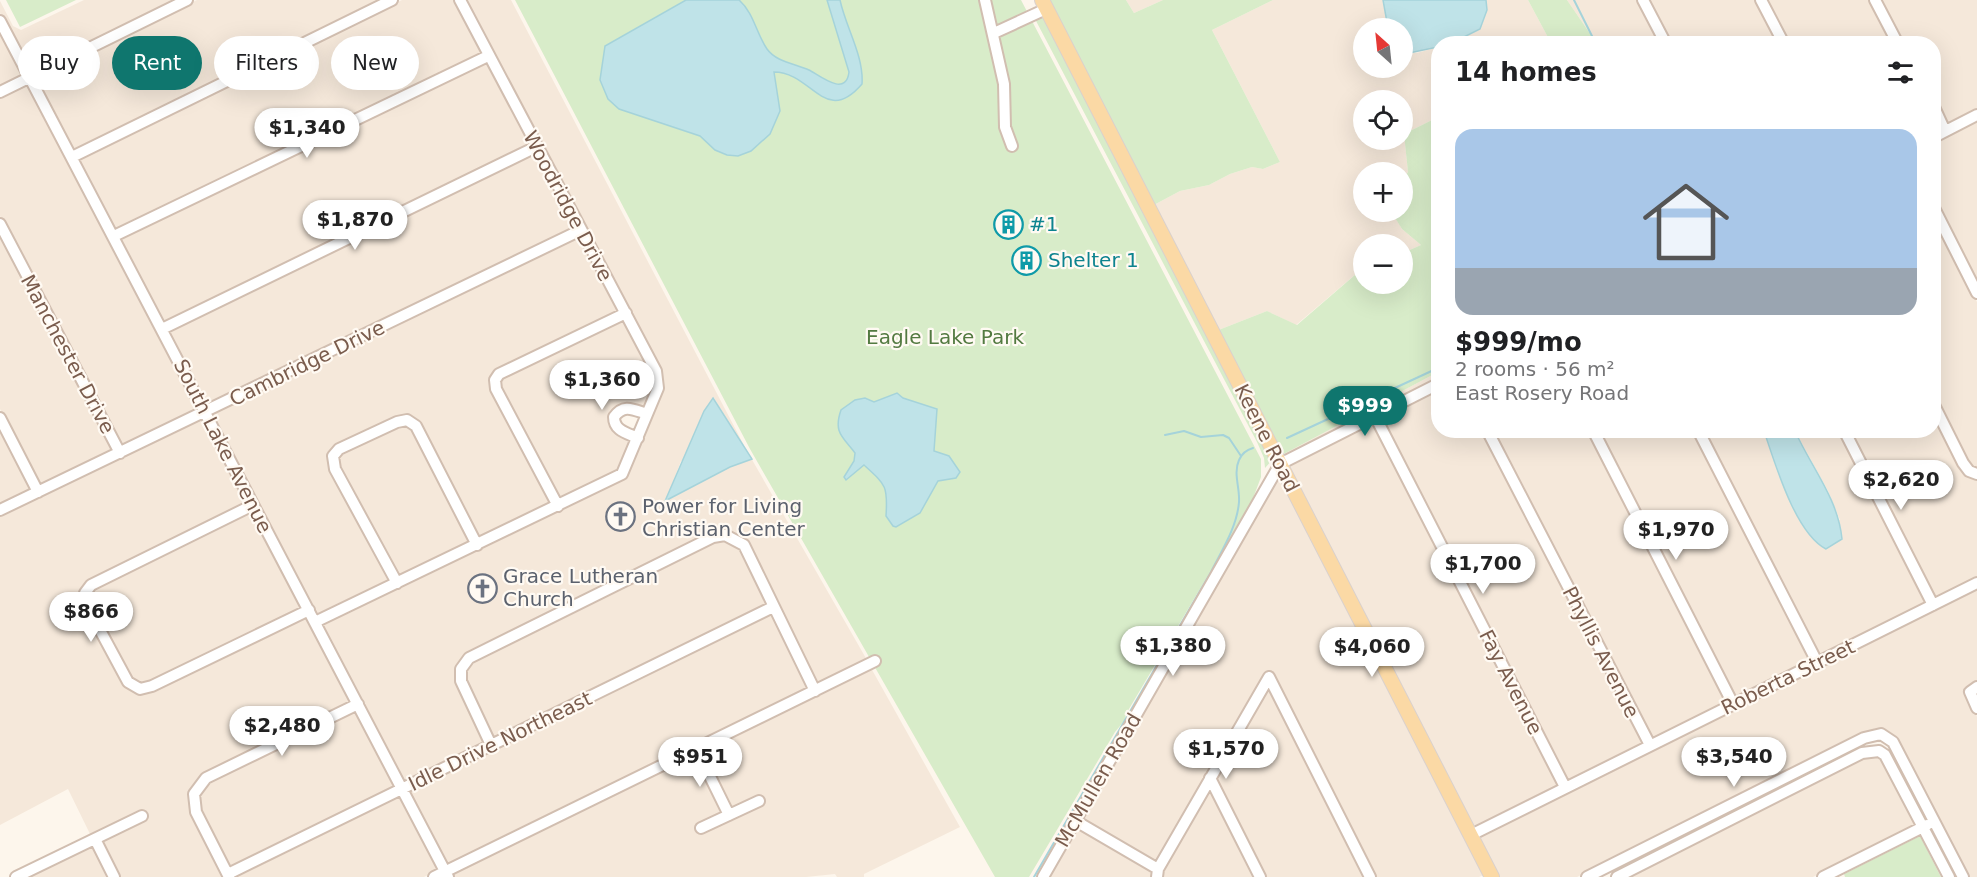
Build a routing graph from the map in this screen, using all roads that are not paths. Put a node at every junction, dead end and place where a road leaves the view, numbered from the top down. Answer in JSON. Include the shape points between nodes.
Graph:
{"nodes":[{"id":1,"x":187,"y":0,"type":"edge"},
{"id":2,"x":392,"y":0,"type":"edge"},
{"id":3,"x":460,"y":0,"type":"edge"},
{"id":4,"x":985,"y":0,"type":"edge"},
{"id":5,"x":1643,"y":0,"type":"edge"},
{"id":6,"x":1761,"y":0,"type":"edge"},
{"id":7,"x":1875,"y":0,"type":"edge"},
{"id":8,"x":1044,"y":4,"type":"edge"},
{"id":9,"x":0,"y":21,"type":"edge"},
{"id":10,"x":994,"y":33,"type":"junction"},
{"id":11,"x":1662,"y":36,"type":"edge"},
{"id":12,"x":1780,"y":36,"type":"edge"},
{"id":13,"x":1894,"y":36,"type":"edge"},
{"id":14,"x":100,"y":42,"type":"edge"},
{"id":15,"x":18,"y":56,"type":"edge"},
{"id":16,"x":488,"y":56,"type":"junction"},
{"id":17,"x":18,"y":83,"type":"edge"},
{"id":18,"x":36,"y":90,"type":"edge"},
{"id":19,"x":0,"y":92,"type":"edge"},
{"id":20,"x":1977,"y":115,"type":"edge"},
{"id":21,"x":1941,"y":122,"type":"edge"},
{"id":22,"x":1945,"y":131,"type":"junction"},
{"id":23,"x":1941,"y":133,"type":"edge"},
{"id":24,"x":1012,"y":146,"type":"dead end"},
{"id":25,"x":536,"y":147,"type":"junction"},
{"id":26,"x":72,"y":157,"type":"junction"},
{"id":27,"x":1941,"y":222,"type":"edge"},
{"id":28,"x":0,"y":224,"type":"edge"},
{"id":29,"x":581,"y":230,"type":"junction"},
{"id":30,"x":114,"y":236,"type":"junction"},
{"id":31,"x":1977,"y":293,"type":"edge"},
{"id":32,"x":626,"y":313,"type":"junction"},
{"id":33,"x":162,"y":329,"type":"junction"},
{"id":34,"x":1431,"y":388,"type":"edge"},
{"id":35,"x":205,"y":412,"type":"junction"},
{"id":36,"x":647,"y":414,"type":"junction"},
{"id":37,"x":1375,"y":416,"type":"junction"},
{"id":38,"x":0,"y":418,"type":"edge"},
{"id":39,"x":1941,"y":419,"type":"edge"},
{"id":40,"x":638,"y":438,"type":"junction"},
{"id":41,"x":1491,"y":438,"type":"edge"},
{"id":42,"x":1597,"y":438,"type":"edge"},
{"id":43,"x":1702,"y":438,"type":"edge"},
{"id":44,"x":1848,"y":438,"type":"edge"},
{"id":45,"x":120,"y":453,"type":"junction"},
{"id":46,"x":1280,"y":464,"type":"junction"},
{"id":47,"x":1977,"y":474,"type":"edge"},
{"id":48,"x":39,"y":492,"type":"junction"},
{"id":49,"x":253,"y":505,"type":"junction"},
{"id":50,"x":558,"y":506,"type":"junction"},
{"id":51,"x":0,"y":510,"type":"edge"},
{"id":52,"x":477,"y":545,"type":"junction"},
{"id":53,"x":397,"y":583,"type":"junction"},
{"id":54,"x":1977,"y":583,"type":"edge"},
{"id":55,"x":1933,"y":605,"type":"junction"},
{"id":56,"x":773,"y":607,"type":"junction"},
{"id":57,"x":309,"y":610,"type":"junction"},
{"id":58,"x":315,"y":622,"type":"junction"},
{"id":59,"x":875,"y":661,"type":"dead end"},
{"id":60,"x":1817,"y":662,"type":"junction"},
{"id":61,"x":1975,"y":689,"type":"edge"},
{"id":62,"x":815,"y":691,"type":"junction"},
{"id":63,"x":358,"y":704,"type":"junction"},
{"id":64,"x":1733,"y":704,"type":"junction"},
{"id":65,"x":1977,"y":708,"type":"edge"},
{"id":66,"x":491,"y":745,"type":"junction"},
{"id":67,"x":1650,"y":745,"type":"junction"},
{"id":68,"x":696,"y":748,"type":"junction"},
{"id":69,"x":1799,"y":772,"type":"junction"},
{"id":70,"x":1210,"y":778,"type":"junction"},
{"id":71,"x":1804,"y":782,"type":"junction"},
{"id":72,"x":1565,"y":787,"type":"junction"},
{"id":73,"x":402,"y":789,"type":"junction"},
{"id":74,"x":759,"y":801,"type":"dead end"},
{"id":75,"x":729,"y":815,"type":"junction"},
{"id":76,"x":142,"y":816,"type":"dead end"},
{"id":77,"x":1074,"y":820,"type":"junction"},
{"id":78,"x":1933,"y":821,"type":"junction"},
{"id":79,"x":1923,"y":827,"type":"junction"},
{"id":80,"x":700,"y":828,"type":"dead end"},
{"id":81,"x":1471,"y":835,"type":"junction"},
{"id":82,"x":95,"y":839,"type":"junction"},
{"id":83,"x":1608,"y":872,"type":"edge"},
{"id":84,"x":1157,"y":873,"type":"edge"},
{"id":85,"x":447,"y":874,"type":"edge"},
{"id":86,"x":229,"y":875,"type":"edge"},
{"id":87,"x":16,"y":877,"type":"edge"},
{"id":88,"x":114,"y":877,"type":"edge"},
{"id":89,"x":434,"y":877,"type":"edge"},
{"id":90,"x":1043,"y":877,"type":"edge"},
{"id":91,"x":1260,"y":877,"type":"edge"},
{"id":92,"x":1370,"y":877,"type":"edge"},
{"id":93,"x":1491,"y":877,"type":"edge"},
{"id":94,"x":1587,"y":877,"type":"edge"},
{"id":95,"x":1617,"y":877,"type":"edge"},
{"id":96,"x":1823,"y":877,"type":"edge"},
{"id":97,"x":1949,"y":877,"type":"edge"},
{"id":98,"x":1963,"y":877,"type":"edge"}],
"edges":[{"from":1,"to":14,"type":"street"},
{"from":2,"to":26,"type":"street"},
{"from":3,"to":16,"type":"street","name":"Woodridge Drive"},
{"from":4,"to":10,"type":"street"},
{"from":5,"to":11,"type":"street"},
{"from":6,"to":12,"type":"street"},
{"from":7,"to":13,"type":"street"},
{"from":8,"to":10,"type":"street"},
{"from":8,"to":46,"type":"main road","name":"Keene Road"},
{"from":9,"to":15,"type":"street","name":"South Lake Avenue"},
{"from":10,"to":24,"type":"street","via":[[1004,84],[1006,135]]},
{"from":16,"to":25,"type":"street","name":"Woodridge Drive"},
{"from":16,"to":30,"type":"street"},
{"from":17,"to":19,"type":"street"},
{"from":18,"to":26,"type":"street","name":"South Lake Avenue"},
{"from":20,"to":22,"type":"street"},
{"from":21,"to":22,"type":"street"},
{"from":22,"to":23,"type":"street"},
{"from":25,"to":29,"type":"street","name":"Woodridge Drive"},
{"from":25,"to":33,"type":"street"},
{"from":26,"to":30,"type":"street","name":"South Lake Avenue"},
{"from":27,"to":31,"type":"street"},
{"from":28,"to":45,"type":"street","name":"Manchester Drive"},
{"from":29,"to":32,"type":"street","name":"Woodridge Drive"},
{"from":29,"to":35,"type":"street","name":"Cambridge Drive"},
{"from":30,"to":33,"type":"street","name":"South Lake Avenue"},
{"from":32,"to":36,"type":"street","name":"Woodridge Drive","via":[[656,370],[658,388]]},
{"from":32,"to":50,"type":"street","via":[[500,374],[495,380],[496,389]]},
{"from":33,"to":35,"type":"street","name":"South Lake Avenue"},
{"from":34,"to":37,"type":"street"},
{"from":35,"to":45,"type":"street","name":"Cambridge Drive"},
{"from":35,"to":49,"type":"street","name":"South Lake Avenue"},
{"from":36,"to":40,"type":"street","name":"Woodridge Drive"},
{"from":36,"to":40,"type":"street","via":[[628,408],[614,417],[621,431]]},
{"from":37,"to":46,"type":"street"},
{"from":37,"to":72,"type":"street","name":"Fay Avenue"},
{"from":38,"to":48,"type":"street"},
{"from":39,"to":47,"type":"street","via":[[1963,463]]},
{"from":40,"to":50,"type":"street","name":"Woodridge Drive","via":[[622,474]]},
{"from":41,"to":67,"type":"street","name":"Phyllis Avenue"},
{"from":42,"to":64,"type":"street"},
{"from":43,"to":60,"type":"street"},
{"from":44,"to":55,"type":"street"},
{"from":45,"to":48,"type":"street","name":"Cambridge Drive"},
{"from":46,"to":77,"type":"street","name":"McMullen Road"},
{"from":46,"to":81,"type":"main road","name":"Keene Road"},
{"from":48,"to":51,"type":"street","name":"Cambridge Drive"},
{"from":49,"to":57,"type":"street","name":"South Lake Avenue"},
{"from":49,"to":57,"type":"street","via":[[91,585],[85,593],[86,604],[128,682],[140,689]]},
{"from":50,"to":52,"type":"street","name":"Woodridge Drive"},
{"from":52,"to":53,"type":"street","name":"Woodridge Drive"},
{"from":52,"to":53,"type":"street","via":[[416,426],[407,420],[398,422],[339,449],[333,456],[335,469]]},
{"from":53,"to":58,"type":"street","name":"Woodridge Drive"},
{"from":54,"to":55,"type":"street","name":"Roberta Street"},
{"from":55,"to":60,"type":"street","name":"Roberta Street"},
{"from":56,"to":62,"type":"street"},
{"from":56,"to":66,"type":"street","name":"Idle Drive Northeast"},
{"from":56,"to":66,"type":"street","via":[[744,545],[725,535],[712,537],[469,658],[461,669],[460,681]]},
{"from":57,"to":58,"type":"street","name":"South Lake Avenue"},
{"from":58,"to":63,"type":"street","name":"South Lake Avenue"},
{"from":59,"to":62,"type":"street"},
{"from":60,"to":64,"type":"street","name":"Roberta Street"},
{"from":61,"to":65,"type":"street"},
{"from":62,"to":68,"type":"street"},
{"from":63,"to":73,"type":"street","name":"South Lake Avenue"},
{"from":63,"to":86,"type":"street","via":[[206,778],[194,794],[196,812]]},
{"from":64,"to":67,"type":"street","name":"Roberta Street"},
{"from":66,"to":73,"type":"street","name":"Idle Drive Northeast"},
{"from":67,"to":72,"type":"street","name":"Roberta Street"},
{"from":68,"to":75,"type":"street"},
{"from":68,"to":85,"type":"street"},
{"from":69,"to":71,"type":"street"},
{"from":69,"to":78,"type":"street","via":[[1864,738],[1886,736],[1893,742]]},
{"from":69,"to":83,"type":"street"},
{"from":70,"to":84,"type":"street"},
{"from":70,"to":91,"type":"street"},
{"from":70,"to":92,"type":"street","via":[[1269,677]]},
{"from":71,"to":79,"type":"street","via":[[1862,753],[1879,751],[1885,755]]},
{"from":71,"to":95,"type":"street"},
{"from":72,"to":81,"type":"street","name":"Roberta Street"},
{"from":73,"to":85,"type":"street","name":"South Lake Avenue"},
{"from":73,"to":86,"type":"street","name":"Idle Drive Northeast"},
{"from":74,"to":75,"type":"street"},
{"from":75,"to":80,"type":"street"},
{"from":76,"to":82,"type":"street"},
{"from":77,"to":84,"type":"street"},
{"from":77,"to":90,"type":"street","name":"McMullen Road"},
{"from":78,"to":79,"type":"street"},
{"from":78,"to":98,"type":"street"},
{"from":79,"to":96,"type":"street"},
{"from":79,"to":97,"type":"street"},
{"from":81,"to":93,"type":"main road","name":"Keene Road"},
{"from":82,"to":87,"type":"street"},
{"from":82,"to":88,"type":"street"},
{"from":83,"to":94,"type":"street"},
{"from":85,"to":89,"type":"street"}]}
